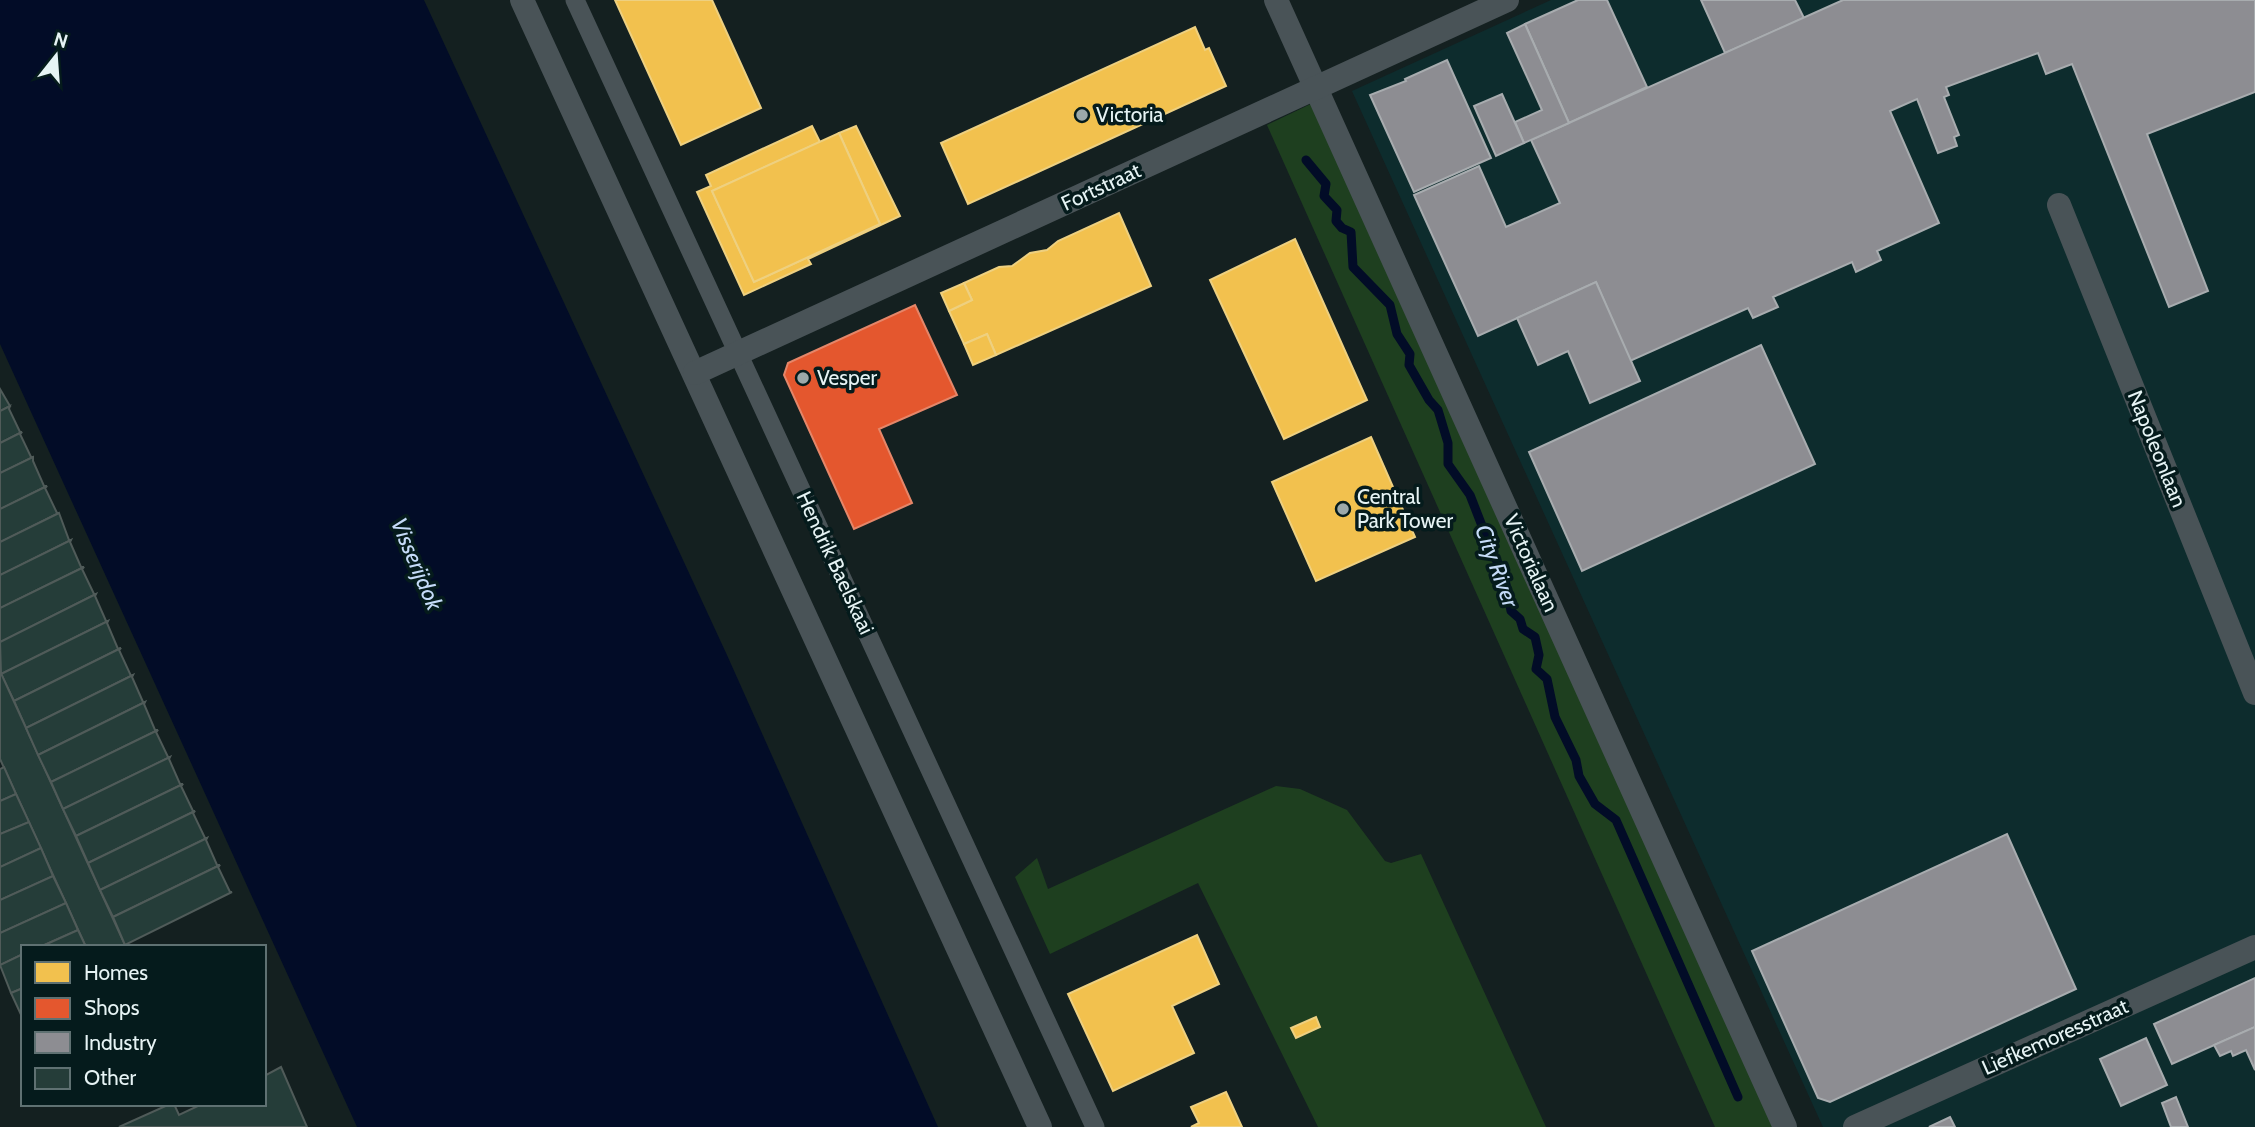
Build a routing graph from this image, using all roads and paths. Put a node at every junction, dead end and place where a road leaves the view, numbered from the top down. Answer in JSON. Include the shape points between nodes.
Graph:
{"nodes":[{"id":1,"x":522,"y":0,"type":"edge"},
{"id":2,"x":575,"y":0,"type":"edge"},
{"id":3,"x":1276,"y":0,"type":"edge"},
{"id":4,"x":1507,"y":0,"type":"edge"},
{"id":5,"x":1317,"y":88,"type":"junction"},
{"id":6,"x":2059,"y":205,"type":"dead end"},
{"id":7,"x":738,"y":354,"type":"junction"},
{"id":8,"x":695,"y":373,"type":"junction"},
{"id":9,"x":2255,"y":693,"type":"edge"},
{"id":10,"x":2255,"y":947,"type":"edge"},
{"id":11,"x":1040,"y":1127,"type":"edge"},
{"id":12,"x":1095,"y":1127,"type":"edge"},
{"id":13,"x":1785,"y":1127,"type":"edge"},
{"id":14,"x":1855,"y":1127,"type":"edge"}],
"edges":[{"from":1,"to":8,"type":"street"},
{"from":2,"to":7,"type":"street","name":"Hendrik Baelskaai"},
{"from":3,"to":5,"type":"street","name":"Victorialaan"},
{"from":4,"to":5,"type":"street","name":"Fortstraat"},
{"from":5,"to":7,"type":"street","name":"Fortstraat"},
{"from":5,"to":13,"type":"street","name":"Victorialaan"},
{"from":6,"to":9,"type":"street","name":"Napoleonlaan"},
{"from":7,"to":8,"type":"street","name":"Fortstraat"},
{"from":7,"to":12,"type":"street","name":"Hendrik Baelskaai"},
{"from":8,"to":11,"type":"street"},
{"from":10,"to":14,"type":"street","name":"Liefkemoresstraat"}]}
